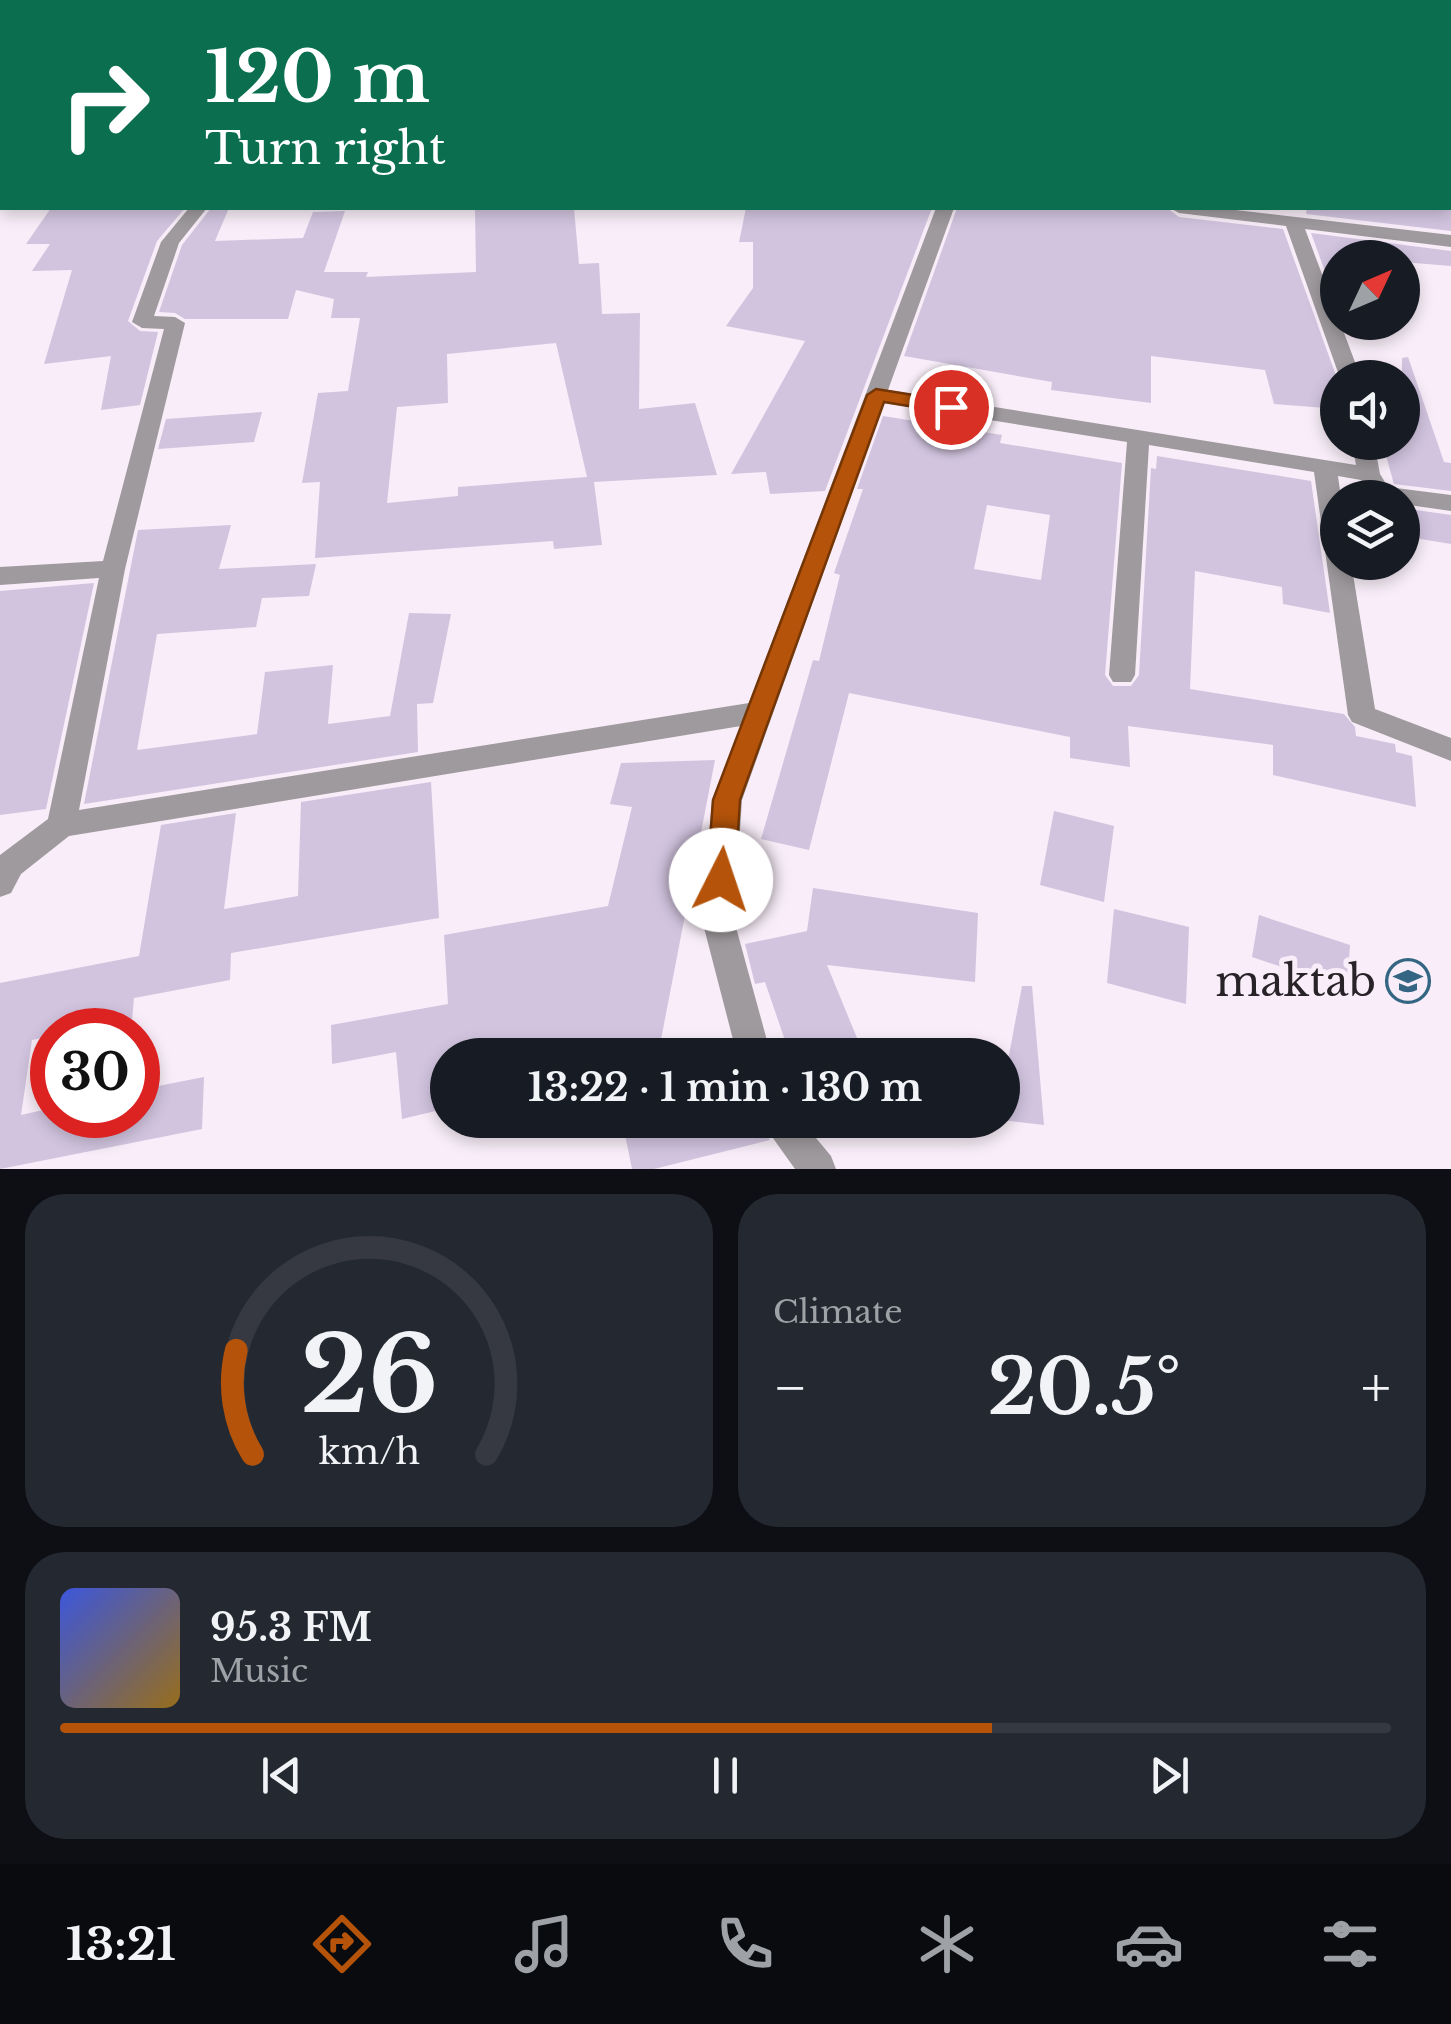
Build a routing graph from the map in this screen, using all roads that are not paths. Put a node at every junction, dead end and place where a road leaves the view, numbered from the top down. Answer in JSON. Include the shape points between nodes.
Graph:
{"nodes":[{"id":1,"x":196,"y":210,"type":"edge"},
{"id":2,"x":944,"y":210,"type":"edge"},
{"id":3,"x":1195,"y":210,"type":"edge"},
{"id":4,"x":1294,"y":222,"type":"junction"},
{"id":5,"x":1451,"y":240,"type":"edge"},
{"id":6,"x":1344,"y":360,"type":"edge"},
{"id":7,"x":876,"y":395,"type":"junction"},
{"id":8,"x":1138,"y":437,"type":"junction"},
{"id":9,"x":1366,"y":460,"type":"edge"},
{"id":10,"x":1325,"y":467,"type":"junction"},
{"id":11,"x":1369,"y":474,"type":"junction"},
{"id":12,"x":1327,"y":480,"type":"edge"},
{"id":13,"x":1451,"y":503,"type":"edge"},
{"id":14,"x":114,"y":569,"type":"junction"},
{"id":15,"x":0,"y":576,"type":"edge"},
{"id":16,"x":1342,"y":580,"type":"edge"},
{"id":17,"x":1122,"y":675,"type":"dead end"},
{"id":18,"x":759,"y":712,"type":"junction"},
{"id":19,"x":1451,"y":750,"type":"edge"},
{"id":20,"x":61,"y":825,"type":"junction"},
{"id":21,"x":0,"y":884,"type":"edge"},
{"id":22,"x":749,"y":1038,"type":"edge"},
{"id":23,"x":793,"y":1138,"type":"edge"},
{"id":24,"x":818,"y":1169,"type":"edge"}],
"edges":[{"from":1,"to":14,"type":"street","via":[[170,242],[142,322],[175,324]]},
{"from":2,"to":7,"type":"street"},
{"from":3,"to":4,"type":"street"},
{"from":4,"to":5,"type":"street"},
{"from":4,"to":6,"type":"street"},
{"from":7,"to":8,"type":"street"},
{"from":7,"to":18,"type":"street"},
{"from":8,"to":10,"type":"street"},
{"from":8,"to":17,"type":"street"},
{"from":9,"to":11,"type":"street"},
{"from":10,"to":11,"type":"street"},
{"from":10,"to":12,"type":"street"},
{"from":11,"to":13,"type":"street","via":[[1380,493]]},
{"from":14,"to":15,"type":"street"},
{"from":14,"to":20,"type":"street"},
{"from":16,"to":19,"type":"street","via":[[1362,715]]},
{"from":18,"to":20,"type":"street"},
{"from":18,"to":22,"type":"street","via":[[726,800],[718,920]]},
{"from":20,"to":21,"type":"street","via":[[10,864]]},
{"from":23,"to":24,"type":"street"}]}
